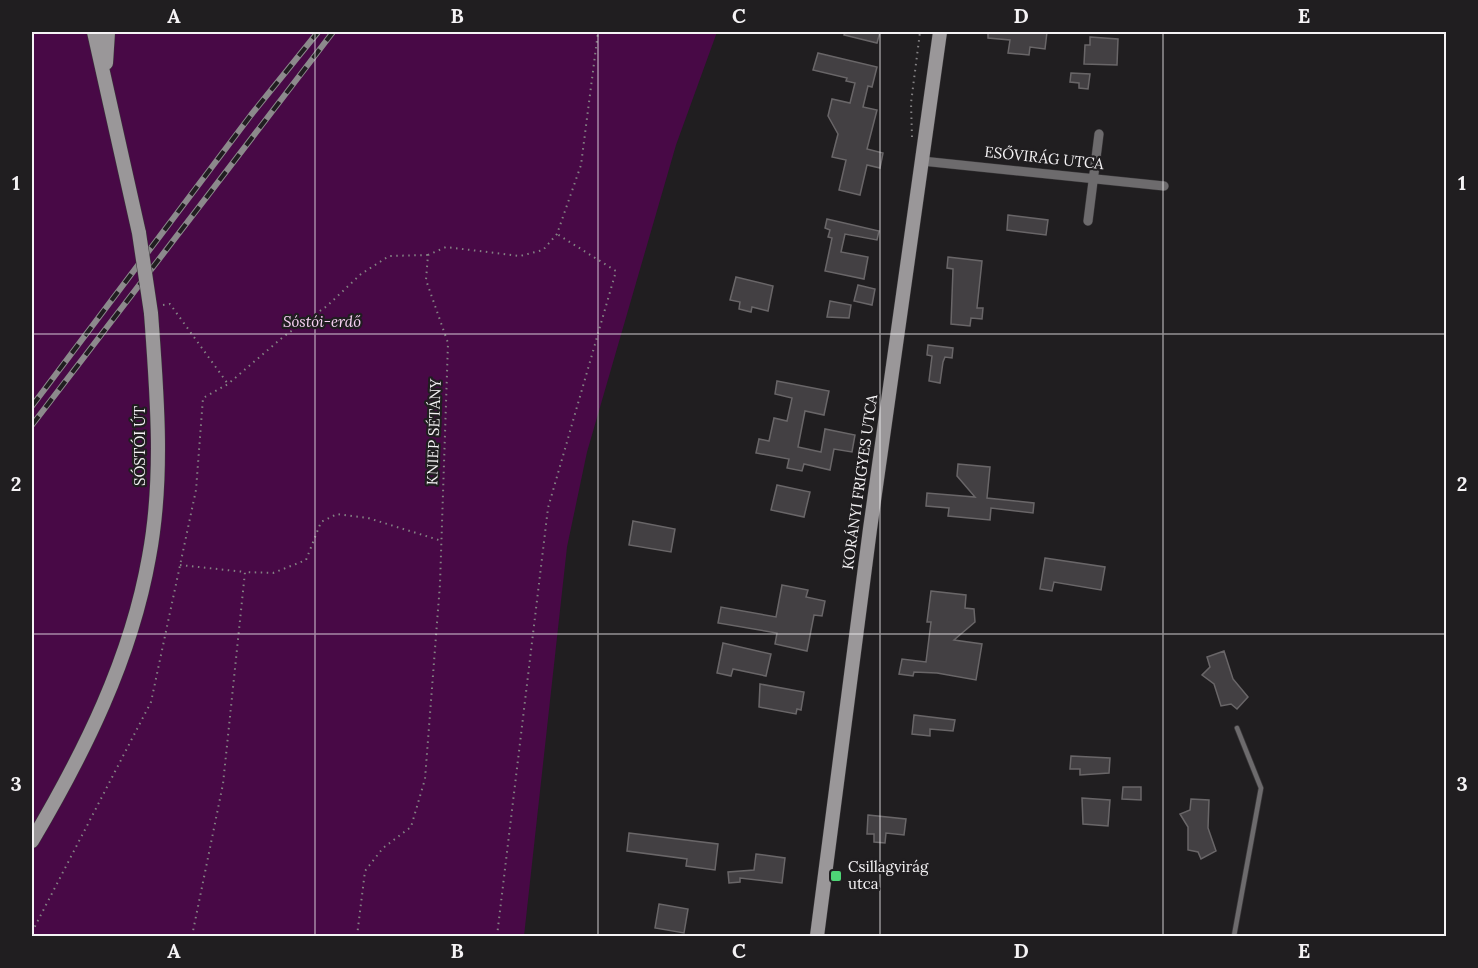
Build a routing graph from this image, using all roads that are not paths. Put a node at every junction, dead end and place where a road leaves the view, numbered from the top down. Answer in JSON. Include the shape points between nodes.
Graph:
{"nodes":[{"id":1,"x":94,"y":32,"type":"edge"},
{"id":2,"x":108,"y":32,"type":"edge"},
{"id":3,"x":940,"y":32,"type":"edge"},
{"id":4,"x":105,"y":74,"type":"junction"},
{"id":5,"x":1099,"y":134,"type":"dead end"},
{"id":6,"x":922,"y":161,"type":"junction"},
{"id":7,"x":1094,"y":177,"type":"junction"},
{"id":8,"x":1164,"y":186,"type":"dead end"},
{"id":9,"x":1088,"y":221,"type":"dead end"},
{"id":10,"x":1237,"y":728,"type":"dead end"},
{"id":11,"x":32,"y":841,"type":"edge"},
{"id":12,"x":817,"y":936,"type":"edge"},
{"id":13,"x":1234,"y":936,"type":"edge"}],
"edges":[{"from":1,"to":4,"type":"street","name":"SÓSTÓI ÚT"},
{"from":2,"to":4,"type":"street"},
{"from":3,"to":6,"type":"street","name":"KORÁNYI FRIGYES UTCA"},
{"from":4,"to":11,"type":"street","name":"SÓSTÓI ÚT","bridge":true,"via":[[139,233],[151,313],[158,457],[155,510],[142,594],[109,692],[65,784]]},
{"from":5,"to":7,"type":"street"},
{"from":6,"to":7,"type":"street","name":"ESŐVIRÁG UTCA"},
{"from":6,"to":12,"type":"street","name":"KORÁNYI FRIGYES UTCA"},
{"from":7,"to":8,"type":"street","name":"ESŐVIRÁG UTCA"},
{"from":7,"to":9,"type":"street"},
{"from":10,"to":13,"type":"lane","via":[[1262,788]]}]}
